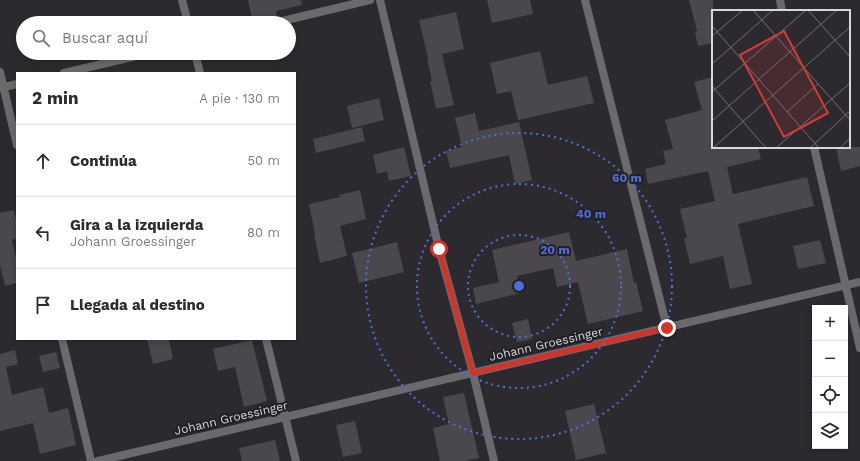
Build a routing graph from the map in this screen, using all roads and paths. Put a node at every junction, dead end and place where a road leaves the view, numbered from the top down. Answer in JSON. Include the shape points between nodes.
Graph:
{"nodes":[{"id":1,"x":182,"y":0,"type":"edge"},
{"id":2,"x":370,"y":0,"type":"edge"},
{"id":3,"x":380,"y":0,"type":"edge"},
{"id":4,"x":585,"y":0,"type":"edge"},
{"id":5,"x":780,"y":0,"type":"edge"},
{"id":6,"x":782,"y":10,"type":"edge"},
{"id":7,"x":186,"y":16,"type":"edge"},
{"id":8,"x":296,"y":18,"type":"edge"},
{"id":9,"x":119,"y":60,"type":"edge"},
{"id":10,"x":197,"y":60,"type":"edge"},
{"id":11,"x":0,"y":72,"type":"edge"},
{"id":12,"x":68,"y":72,"type":"edge"},
{"id":13,"x":200,"y":72,"type":"edge"},
{"id":14,"x":16,"y":84,"type":"edge"},
{"id":15,"x":2,"y":88,"type":"edge"},
{"id":16,"x":16,"y":141,"type":"edge"},
{"id":17,"x":814,"y":148,"type":"edge"},
{"id":18,"x":860,"y":282,"type":"edge"},
{"id":19,"x":846,"y":286,"type":"junction"},
{"id":20,"x":667,"y":328,"type":"junction"},
{"id":21,"x":62,"y":340,"type":"edge"},
{"id":22,"x":266,"y":340,"type":"edge"},
{"id":23,"x":860,"y":348,"type":"edge"},
{"id":24,"x":473,"y":373,"type":"junction"},
{"id":25,"x":285,"y":417,"type":"junction"},
{"id":26,"x":91,"y":461,"type":"edge"},
{"id":27,"x":98,"y":461,"type":"edge"},
{"id":28,"x":296,"y":461,"type":"edge"},
{"id":29,"x":494,"y":461,"type":"edge"}],
"edges":[{"from":1,"to":7,"type":"street"},
{"from":2,"to":8,"type":"street"},
{"from":3,"to":24,"type":"street","via":[[439,249]]},
{"from":4,"to":20,"type":"street"},
{"from":5,"to":6,"type":"street"},
{"from":9,"to":12,"type":"street"},
{"from":10,"to":13,"type":"street"},
{"from":11,"to":15,"type":"street"},
{"from":14,"to":15,"type":"street"},
{"from":15,"to":16,"type":"street"},
{"from":17,"to":19,"type":"street"},
{"from":18,"to":19,"type":"street","name":"Johann Groessinger"},
{"from":19,"to":20,"type":"street","name":"Johann Groessinger"},
{"from":19,"to":23,"type":"street"},
{"from":20,"to":24,"type":"street","name":"Johann Groessinger"},
{"from":21,"to":26,"type":"street"},
{"from":22,"to":25,"type":"street"},
{"from":24,"to":25,"type":"street","name":"Johann Groessinger"},
{"from":24,"to":29,"type":"street"},
{"from":25,"to":27,"type":"street","name":"Johann Groessinger"},
{"from":25,"to":28,"type":"street"}]}
